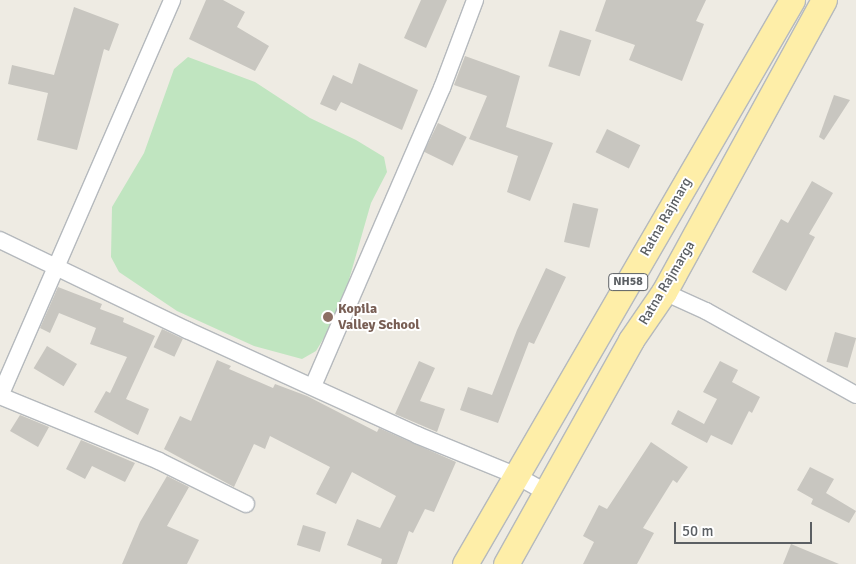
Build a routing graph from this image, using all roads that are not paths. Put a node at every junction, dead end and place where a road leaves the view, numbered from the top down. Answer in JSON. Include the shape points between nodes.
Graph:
{"nodes":[{"id":1,"x":172,"y":0,"type":"edge"},
{"id":2,"x":475,"y":0,"type":"edge"},
{"id":3,"x":792,"y":0,"type":"edge"},
{"id":4,"x":824,"y":0,"type":"edge"},
{"id":5,"x":0,"y":240,"type":"edge"},
{"id":6,"x":54,"y":266,"type":"junction"},
{"id":7,"x":664,"y":292,"type":"junction"},
{"id":8,"x":313,"y":386,"type":"junction"},
{"id":9,"x":856,"y":395,"type":"edge"},
{"id":10,"x":0,"y":396,"type":"edge"},
{"id":11,"x":515,"y":475,"type":"junction"},
{"id":12,"x":546,"y":492,"type":"junction"},
{"id":13,"x":246,"y":504,"type":"dead end"},
{"id":14,"x":465,"y":564,"type":"edge"},
{"id":15,"x":506,"y":564,"type":"edge"}],
"edges":[{"from":1,"to":6,"type":"street"},
{"from":2,"to":8,"type":"street","via":[[442,88]]},
{"from":3,"to":11,"type":"main road","name":"Ratna Rajmarg","number":"NH58"},
{"from":4,"to":7,"type":"main road","name":"Ratna Rajmarga","number":"NH58"},
{"from":5,"to":6,"type":"street"},
{"from":6,"to":8,"type":"street"},
{"from":6,"to":10,"type":"street"},
{"from":7,"to":9,"type":"street","via":[[706,311]]},
{"from":7,"to":12,"type":"main road","name":"Ratna Rajmarga","number":"NH58","via":[[631,340]]},
{"from":8,"to":11,"type":"street","via":[[417,435]]},
{"from":10,"to":13,"type":"street","via":[[159,461]]},
{"from":11,"to":12,"type":"street"},
{"from":11,"to":14,"type":"main road","name":"Ratna Rajmarg","number":"NH58"},
{"from":12,"to":15,"type":"main road","name":"Ratna Rajmarga","number":"NH58"}]}
